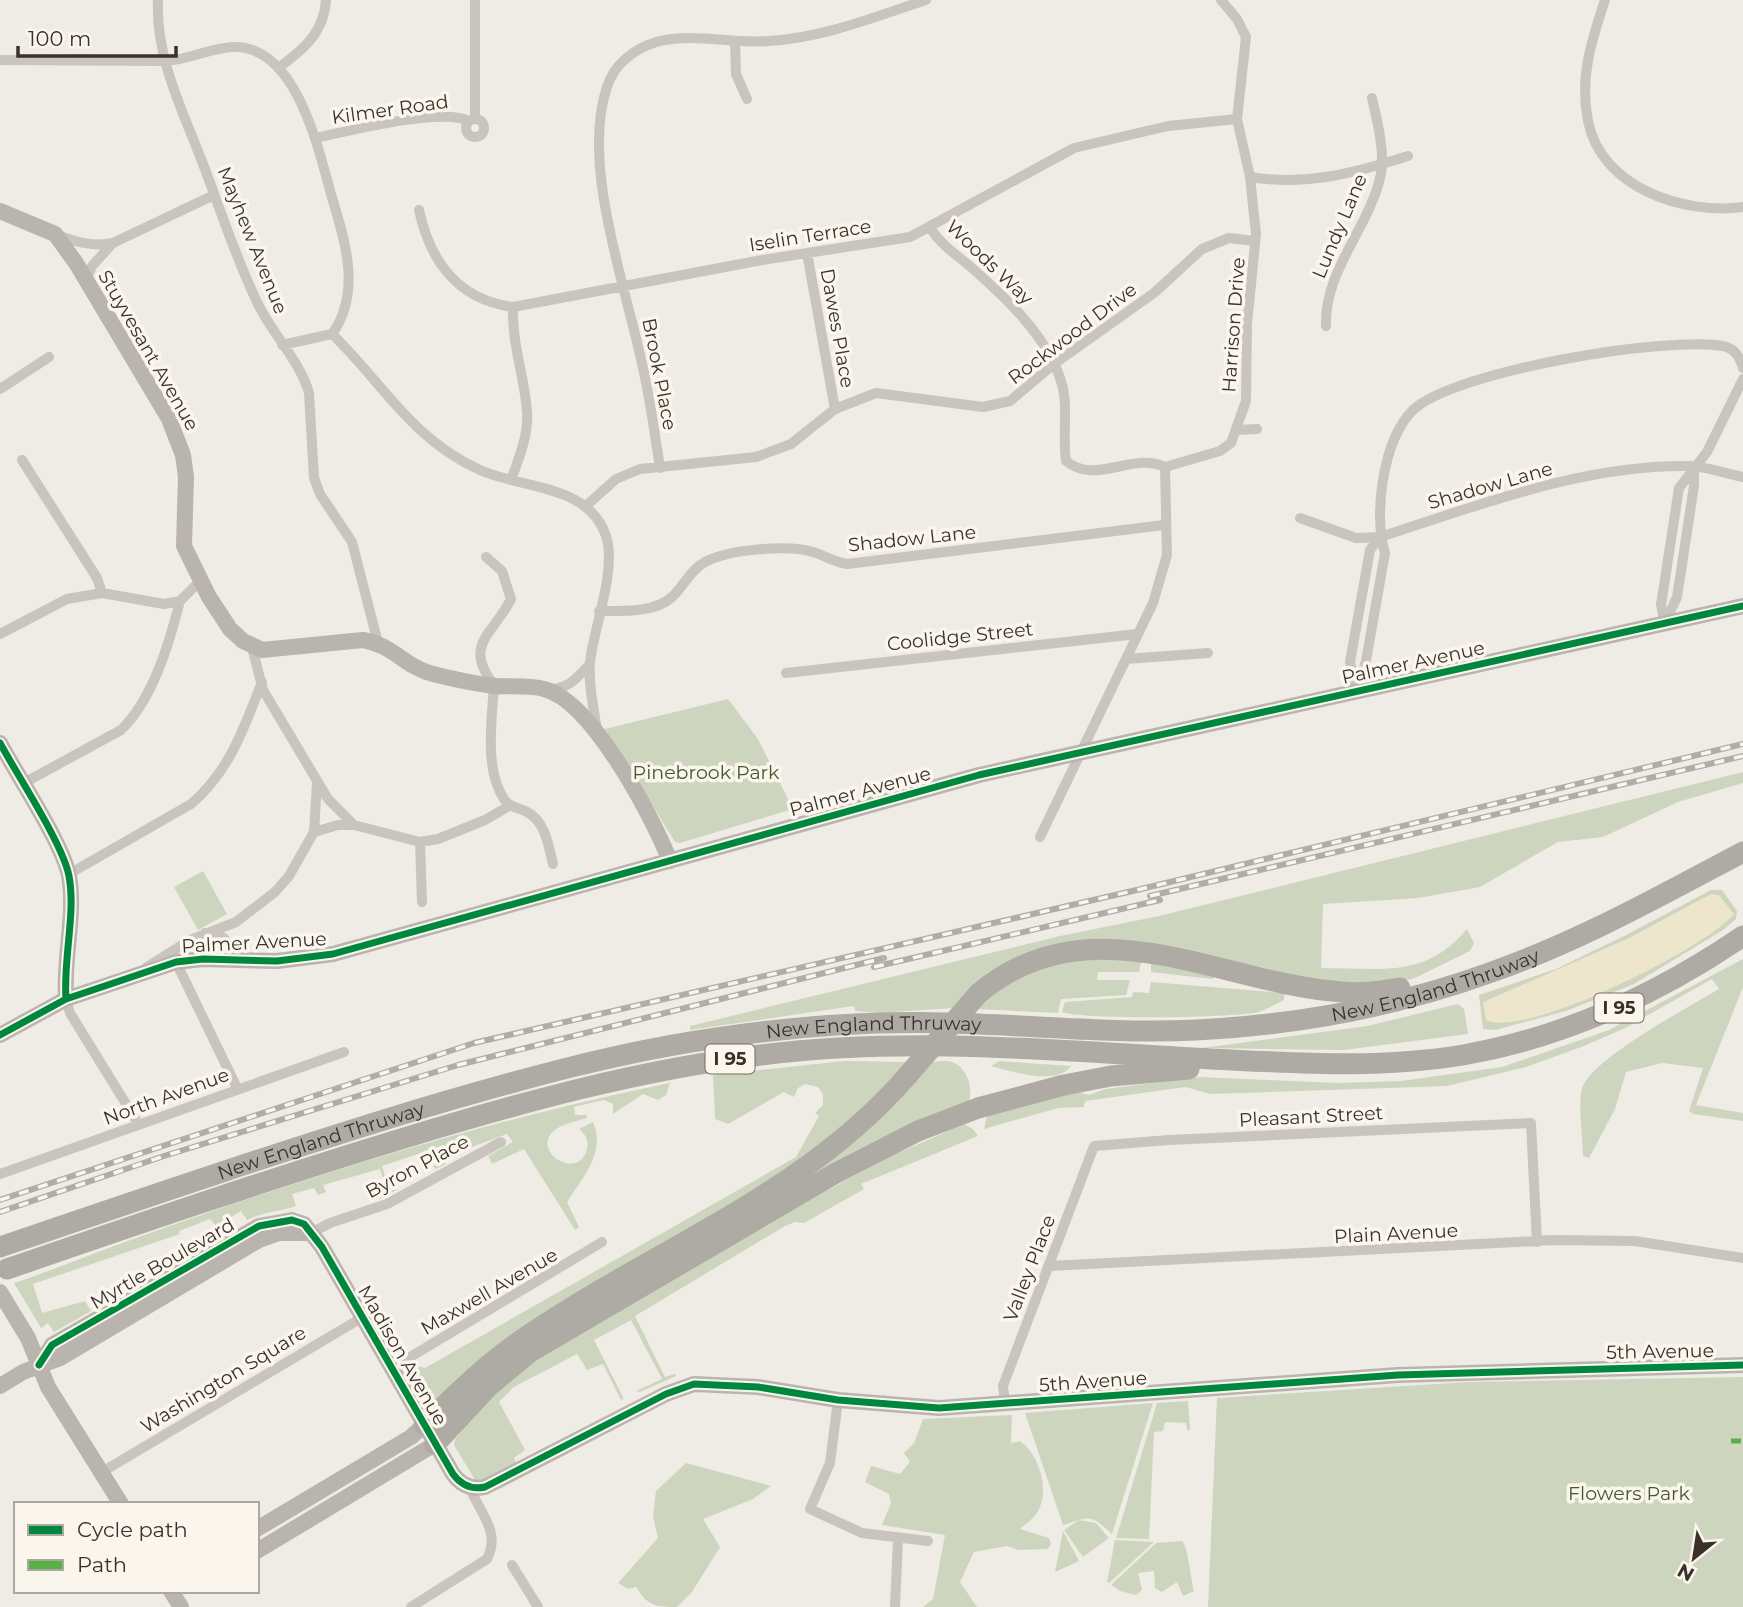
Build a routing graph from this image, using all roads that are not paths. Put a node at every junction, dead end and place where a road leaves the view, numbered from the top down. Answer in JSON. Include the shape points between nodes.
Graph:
{"nodes":[{"id":1,"x":158,"y":0,"type":"edge"},
{"id":2,"x":326,"y":0,"type":"edge"},
{"id":3,"x":475,"y":0,"type":"edge"},
{"id":4,"x":926,"y":0,"type":"edge"},
{"id":5,"x":1221,"y":0,"type":"edge"},
{"id":6,"x":1605,"y":0,"type":"edge"},
{"id":7,"x":735,"y":42,"type":"junction"},
{"id":8,"x":0,"y":60,"type":"edge"},
{"id":9,"x":164,"y":61,"type":"junction"},
{"id":10,"x":278,"y":68,"type":"junction"},
{"id":11,"x":1372,"y":98,"type":"dead end"},
{"id":12,"x":747,"y":99,"type":"dead end"},
{"id":13,"x":1237,"y":119,"type":"junction"},
{"id":14,"x":316,"y":138,"type":"junction"},
{"id":15,"x":1408,"y":156,"type":"dead end"},
{"id":16,"x":1382,"y":164,"type":"junction"},
{"id":17,"x":1250,"y":177,"type":"junction"},
{"id":18,"x":214,"y":195,"type":"junction"},
{"id":19,"x":1743,"y":207,"type":"edge"},
{"id":20,"x":419,"y":210,"type":"dead end"},
{"id":21,"x":0,"y":211,"type":"edge"},
{"id":22,"x":930,"y":228,"type":"junction"},
{"id":23,"x":55,"y":234,"type":"junction"},
{"id":24,"x":1255,"y":241,"type":"junction"},
{"id":25,"x":113,"y":243,"type":"junction"},
{"id":26,"x":807,"y":253,"type":"junction"},
{"id":27,"x":86,"y":280,"type":"junction"},
{"id":28,"x":625,"y":288,"type":"junction"},
{"id":29,"x":513,"y":307,"type":"junction"},
{"id":30,"x":1326,"y":326,"type":"dead end"},
{"id":31,"x":332,"y":334,"type":"junction"},
{"id":32,"x":282,"y":345,"type":"junction"},
{"id":33,"x":49,"y":358,"type":"dead end"},
{"id":34,"x":1054,"y":364,"type":"junction"},
{"id":35,"x":1743,"y":368,"type":"edge"},
{"id":36,"x":1743,"y":379,"type":"edge"},
{"id":37,"x":0,"y":388,"type":"edge"},
{"id":38,"x":835,"y":409,"type":"junction"},
{"id":39,"x":1257,"y":429,"type":"dead end"},
{"id":40,"x":1238,"y":430,"type":"junction"},
{"id":41,"x":22,"y":460,"type":"dead end"},
{"id":42,"x":1694,"y":466,"type":"junction"},
{"id":43,"x":1165,"y":467,"type":"junction"},
{"id":44,"x":660,"y":468,"type":"junction"},
{"id":45,"x":1743,"y":477,"type":"edge"},
{"id":46,"x":511,"y":480,"type":"junction"},
{"id":47,"x":586,"y":505,"type":"junction"},
{"id":48,"x":1300,"y":518,"type":"dead end"},
{"id":49,"x":1164,"y":525,"type":"junction"},
{"id":50,"x":1380,"y":537,"type":"junction"},
{"id":51,"x":486,"y":557,"type":"dead end"},
{"id":52,"x":201,"y":580,"type":"junction"},
{"id":53,"x":102,"y":593,"type":"junction"},
{"id":54,"x":180,"y":601,"type":"junction"},
{"id":55,"x":1743,"y":606,"type":"edge"},
{"id":56,"x":599,"y":611,"type":"junction"},
{"id":57,"x":1665,"y":623,"type":"junction"},
{"id":58,"x":0,"y":634,"type":"edge"},
{"id":59,"x":1138,"y":634,"type":"junction"},
{"id":60,"x":378,"y":643,"type":"junction"},
{"id":61,"x":252,"y":646,"type":"junction"},
{"id":62,"x":1208,"y":653,"type":"dead end"},
{"id":63,"x":1126,"y":659,"type":"junction"},
{"id":64,"x":590,"y":664,"type":"junction"},
{"id":65,"x":786,"y":673,"type":"dead end"},
{"id":66,"x":262,"y":682,"type":"junction"},
{"id":67,"x":494,"y":685,"type":"junction"},
{"id":68,"x":544,"y":689,"type":"junction"},
{"id":69,"x":1357,"y":691,"type":"junction"},
{"id":70,"x":597,"y":731,"type":"junction"},
{"id":71,"x":0,"y":743,"type":"edge"},
{"id":72,"x":1082,"y":752,"type":"junction"},
{"id":73,"x":6,"y":769,"type":"edge"},
{"id":74,"x":314,"y":773,"type":"junction"},
{"id":75,"x":22,"y":784,"type":"junction"},
{"id":76,"x":509,"y":806,"type":"junction"},
{"id":77,"x":354,"y":825,"type":"junction"},
{"id":78,"x":314,"y":832,"type":"junction"},
{"id":79,"x":1040,"y":837,"type":"dead end"},
{"id":80,"x":420,"y":842,"type":"junction"},
{"id":81,"x":1743,"y":852,"type":"edge"},
{"id":82,"x":670,"y":861,"type":"junction"},
{"id":83,"x":553,"y":864,"type":"dead end"},
{"id":84,"x":69,"y":874,"type":"junction"},
{"id":85,"x":422,"y":902,"type":"dead end"},
{"id":86,"x":236,"y":922,"type":"junction"},
{"id":87,"x":208,"y":933,"type":"junction"},
{"id":88,"x":1743,"y":936,"type":"edge"},
{"id":89,"x":228,"y":945,"type":"junction"},
{"id":90,"x":203,"y":959,"type":"junction"},
{"id":91,"x":235,"y":960,"type":"junction"},
{"id":92,"x":176,"y":962,"type":"junction"},
{"id":93,"x":136,"y":974,"type":"junction"},
{"id":94,"x":1448,"y":987,"type":"junction"},
{"id":95,"x":66,"y":999,"type":"junction"},
{"id":96,"x":1,"y":1031,"type":"edge"},
{"id":97,"x":344,"y":1052,"type":"dead end"},
{"id":98,"x":1349,"y":1064,"type":"junction"},
{"id":99,"x":237,"y":1088,"type":"junction"},
{"id":100,"x":139,"y":1125,"type":"junction"},
{"id":101,"x":501,"y":1142,"type":"dead end"},
{"id":102,"x":1094,"y":1146,"type":"joint"},
{"id":103,"x":0,"y":1174,"type":"edge"},
{"id":104,"x":311,"y":1233,"type":"junction"},
{"id":105,"x":602,"y":1242,"type":"dead end"},
{"id":106,"x":1537,"y":1242,"type":"junction"},
{"id":107,"x":0,"y":1247,"type":"edge"},
{"id":108,"x":1743,"y":1258,"type":"edge"},
{"id":109,"x":1050,"y":1266,"type":"junction"},
{"id":110,"x":7,"y":1269,"type":"dead end"},
{"id":111,"x":3,"y":1297,"type":"edge"},
{"id":112,"x":363,"y":1317,"type":"junction"},
{"id":113,"x":39,"y":1365,"type":"junction"},
{"id":114,"x":1743,"y":1365,"type":"edge"},
{"id":115,"x":392,"y":1368,"type":"junction"},
{"id":116,"x":0,"y":1386,"type":"edge"},
{"id":117,"x":838,"y":1400,"type":"junction"},
{"id":118,"x":1004,"y":1403,"type":"junction"},
{"id":119,"x":424,"y":1424,"type":"junction"},
{"id":120,"x":435,"y":1444,"type":"junction"},
{"id":121,"x":102,"y":1472,"type":"junction"},
{"id":122,"x":470,"y":1488,"type":"junction"},
{"id":123,"x":120,"y":1502,"type":"edge"},
{"id":124,"x":259,"y":1528,"type":"edge"},
{"id":125,"x":898,"y":1539,"type":"junction"},
{"id":126,"x":928,"y":1541,"type":"dead end"},
{"id":127,"x":259,"y":1550,"type":"edge"},
{"id":128,"x":512,"y":1565,"type":"dead end"},
{"id":129,"x":411,"y":1607,"type":"edge"},
{"id":130,"x":538,"y":1607,"type":"edge"},
{"id":131,"x":895,"y":1607,"type":"edge"}],
"edges":[{"from":1,"to":9,"type":"street","name":"Mayhew Avenue","via":[[158,37]]},
{"from":2,"to":10,"type":"street","via":[[321,25],[312,40]]},
{"from":3,"to":14,"type":"street","name":"Kilmer Road","via":[[472,120],[459,116],[421,119]]},
{"from":4,"to":7,"type":"street","name":"Brook Place","via":[[814,36]]},
{"from":5,"to":13,"type":"street","name":"Harrison Drive","via":[[1246,37]]},
{"from":6,"to":19,"type":"street","via":[[1590,42],[1585,95],[1588,123],[1602,152],[1618,171],[1651,194],[1702,208]]},
{"from":7,"to":12,"type":"street","via":[[736,74]]},
{"from":7,"to":28,"type":"street","name":"Brook Place","via":[[701,38],[658,42],[634,52],[607,84],[599,166]]},
{"from":8,"to":9,"type":"street"},
{"from":9,"to":10,"type":"street","via":[[234,47],[263,53]]},
{"from":9,"to":18,"type":"street","name":"Mayhew Avenue"},
{"from":10,"to":14,"type":"street"},
{"from":11,"to":16,"type":"street","name":"Lundy Lane"},
{"from":13,"to":17,"type":"street","name":"Harrison Drive"},
{"from":13,"to":22,"type":"street","name":"Iselin Terrace","via":[[1168,126],[1074,148]]},
{"from":14,"to":31,"type":"street","via":[[347,252],[349,281],[342,320]]},
{"from":15,"to":16,"type":"street"},
{"from":16,"to":17,"type":"street","via":[[1305,182]]},
{"from":16,"to":30,"type":"street","name":"Lundy Lane","via":[[1373,197],[1325,305]]},
{"from":17,"to":24,"type":"street","name":"Harrison Drive"},
{"from":18,"to":25,"type":"street"},
{"from":18,"to":32,"type":"street","name":"Mayhew Avenue","via":[[255,298]]},
{"from":20,"to":29,"type":"street","name":"Iselin Terrace","via":[[431,251],[447,275],[478,297]]},
{"from":21,"to":23,"type":"street"},
{"from":22,"to":26,"type":"street","name":"Iselin Terrace","via":[[910,237]]},
{"from":22,"to":34,"type":"street","name":"Woods Way","via":[[1025,320]]},
{"from":23,"to":25,"type":"street","via":[[81,243]]},
{"from":23,"to":27,"type":"street","name":"Stuyvesant Avenue"},
{"from":24,"to":34,"type":"street","name":"Rockwood Drive","via":[[1230,239],[1202,249],[1154,293]]},
{"from":24,"to":40,"type":"street","name":"Harrison Drive","via":[[1246,401]]},
{"from":25,"to":27,"type":"street"},
{"from":26,"to":28,"type":"street","name":"Iselin Terrace"},
{"from":26,"to":38,"type":"street","name":"Dawes Place"},
{"from":27,"to":52,"type":"street","name":"Stuyvesant Avenue","via":[[178,440],[186,477],[184,546]]},
{"from":28,"to":29,"type":"street","name":"Iselin Terrace"},
{"from":28,"to":44,"type":"street","name":"Brook Place"},
{"from":29,"to":46,"type":"street","via":[[512,338],[528,413]]},
{"from":31,"to":32,"type":"street"},
{"from":31,"to":46,"type":"street","via":[[388,400],[436,445],[483,472]]},
{"from":32,"to":60,"type":"street","name":"Mayhew Avenue","via":[[306,380],[314,478],[352,541]]},
{"from":33,"to":37,"type":"street"},
{"from":34,"to":38,"type":"street","name":"Rockwood Drive","via":[[1017,397],[997,405],[876,393]]},
{"from":34,"to":43,"type":"street","name":"Woods Way","via":[[1064,390],[1066,461],[1089,472],[1150,463]]},
{"from":35,"to":50,"type":"street","via":[[1738,355],[1722,346],[1684,346],[1557,360],[1428,399],[1413,409],[1392,443]]},
{"from":36,"to":42,"type":"street","via":[[1707,452]]},
{"from":38,"to":44,"type":"street","name":"Rockwood Drive","via":[[791,444],[756,457]]},
{"from":39,"to":40,"type":"street"},
{"from":40,"to":43,"type":"street","via":[[1220,451]]},
{"from":41,"to":53,"type":"street"},
{"from":42,"to":45,"type":"street","name":"Shadow Lane"},
{"from":42,"to":50,"type":"street","name":"Shadow Lane","via":[[1594,475],[1532,489]]},
{"from":42,"to":57,"type":"street","via":[[1679,488],[1661,605]]},
{"from":43,"to":49,"type":"street"},
{"from":44,"to":47,"type":"street","name":"Rockwood Drive","via":[[640,469],[616,479]]},
{"from":46,"to":47,"type":"street"},
{"from":47,"to":56,"type":"street","via":[[607,537],[609,557]]},
{"from":48,"to":50,"type":"street","name":"Shadow Lane","via":[[1356,538]]},
{"from":49,"to":56,"type":"street","name":"Shadow Lane","via":[[847,564],[781,548],[724,555],[694,570],[664,603]]},
{"from":49,"to":59,"type":"street","via":[[1167,555]]},
{"from":50,"to":69,"type":"street","via":[[1385,553]]},
{"from":51,"to":67,"type":"street","via":[[502,571],[511,599],[480,648],[484,673]]},
{"from":52,"to":54,"type":"street"},
{"from":52,"to":61,"type":"street","name":"Stuyvesant Avenue","via":[[230,629]]},
{"from":53,"to":54,"type":"street","via":[[164,604]]},
{"from":53,"to":58,"type":"street","via":[[67,599]]},
{"from":54,"to":75,"type":"street","via":[[151,682],[132,719],[121,730]]},
{"from":55,"to":57,"type":"street","name":"Palmer Avenue"},
{"from":56,"to":64,"type":"street"},
{"from":57,"to":69,"type":"street","name":"Palmer Avenue"},
{"from":59,"to":63,"type":"street"},
{"from":59,"to":65,"type":"street","name":"Coolidge Street"},
{"from":60,"to":61,"type":"street","via":[[363,640],[275,650]]},
{"from":60,"to":67,"type":"street","via":[[420,670]]},
{"from":61,"to":66,"type":"street"},
{"from":62,"to":63,"type":"street"},
{"from":63,"to":72,"type":"street"},
{"from":64,"to":68,"type":"street","via":[[560,689]]},
{"from":64,"to":70,"type":"street"},
{"from":66,"to":74,"type":"street"},
{"from":66,"to":84,"type":"street","via":[[228,762],[207,790],[191,804]]},
{"from":67,"to":68,"type":"street"},
{"from":67,"to":76,"type":"street","via":[[493,758],[498,787]]},
{"from":68,"to":70,"type":"street","via":[[575,707]]},
{"from":69,"to":72,"type":"street","name":"Palmer Avenue"},
{"from":70,"to":82,"type":"street","via":[[650,816]]},
{"from":71,"to":73,"type":"street"},
{"from":72,"to":79,"type":"street"},
{"from":72,"to":82,"type":"street","name":"Palmer Avenue","via":[[968,778]]},
{"from":73,"to":75,"type":"street"},
{"from":74,"to":77,"type":"street","via":[[328,799]]},
{"from":74,"to":78,"type":"street"},
{"from":75,"to":84,"type":"street"},
{"from":76,"to":80,"type":"street","via":[[485,820]]},
{"from":76,"to":83,"type":"street","via":[[538,819]]},
{"from":77,"to":78,"type":"street"},
{"from":77,"to":80,"type":"street"},
{"from":78,"to":86,"type":"street","via":[[289,876]]},
{"from":80,"to":85,"type":"street"},
{"from":81,"to":94,"type":"highway","name":"New England Thruway","number":"I 95","via":[[1577,937]]},
{"from":82,"to":91,"type":"street","name":"Palmer Avenue","via":[[333,954],[277,961]]},
{"from":84,"to":95,"type":"street"},
{"from":86,"to":87,"type":"street"},
{"from":86,"to":89,"type":"street"},
{"from":87,"to":89,"type":"street","via":[[224,938]]},
{"from":87,"to":90,"type":"street"},
{"from":87,"to":93,"type":"street"},
{"from":88,"to":98,"type":"highway","name":"New England Thruway","number":"I 95","via":[[1667,984],[1574,1026],[1463,1055]]},
{"from":89,"to":91,"type":"street"},
{"from":90,"to":91,"type":"street","name":"Palmer Avenue"},
{"from":90,"to":92,"type":"street","name":"Palmer Avenue"},
{"from":92,"to":93,"type":"street","name":"Palmer Avenue"},
{"from":92,"to":99,"type":"street"},
{"from":93,"to":95,"type":"street","name":"Palmer Avenue"},
{"from":94,"to":107,"type":"highway","name":"New England Thruway","number":"I 95","via":[[1314,1018],[1200,1029],[913,1023],[787,1029],[686,1042],[458,1098],[265,1157]]},
{"from":94,"to":119,"type":"highway","bridge":true,"via":[[1346,993],[1152,951],[1110,948],[1059,954],[1028,964],[978,994],[872,1115],[815,1160],[725,1220],[522,1340]]},
{"from":95,"to":96,"type":"street","name":"Palmer Avenue"},
{"from":95,"to":100,"type":"street","via":[[70,1013]]},
{"from":97,"to":99,"type":"street","name":"North Avenue"},
{"from":98,"to":110,"type":"highway","name":"New England Thruway","number":"I 95","via":[[913,1046],[801,1051],[688,1065],[576,1089],[429,1130]]},
{"from":98,"to":120,"type":"highway","via":[[1200,1068],[1111,1076],[1002,1101],[918,1131],[834,1174],[530,1352],[488,1387]]},
{"from":99,"to":100,"type":"street","name":"North Avenue"},
{"from":100,"to":103,"type":"street","name":"North Avenue"},
{"from":101,"to":104,"type":"street","name":"Byron Place","via":[[387,1204]]},
{"from":102,"to":106,"type":"street","name":"Pleasant Street","via":[[1531,1124]]},
{"from":102,"to":109,"type":"street","name":"Valley Place"},
{"from":104,"to":112,"type":"street","name":"Madison Avenue"},
{"from":104,"to":113,"type":"street","name":"Myrtle Boulevard","via":[[279,1233],[259,1240],[60,1358]]},
{"from":105,"to":115,"type":"street","name":"Maxwell Avenue"},
{"from":106,"to":108,"type":"street","name":"Plain Avenue","via":[[1635,1241]]},
{"from":106,"to":109,"type":"street","name":"Plain Avenue"},
{"from":109,"to":118,"type":"street","name":"Valley Place","via":[[1003,1386]]},
{"from":111,"to":113,"type":"street"},
{"from":112,"to":115,"type":"street","name":"Madison Avenue"},
{"from":112,"to":121,"type":"street","name":"Washington Square"},
{"from":113,"to":116,"type":"street","name":"Myrtle Boulevard"},
{"from":113,"to":121,"type":"street"},
{"from":114,"to":118,"type":"street","name":"5th Avenue","via":[[1398,1375]]},
{"from":115,"to":119,"type":"street","name":"Madison Avenue"},
{"from":117,"to":118,"type":"street","name":"5th Avenue","via":[[923,1408]]},
{"from":117,"to":122,"type":"street","name":"5th Avenue","via":[[758,1387],[694,1384],[485,1487]]},
{"from":117,"to":125,"type":"street","via":[[830,1463],[810,1509],[853,1531]]},
{"from":119,"to":120,"type":"street","name":"Madison Avenue"},
{"from":119,"to":124,"type":"street","via":[[411,1437]]},
{"from":120,"to":122,"type":"street","name":"Madison Avenue","via":[[456,1479]]},
{"from":120,"to":127,"type":"street"},
{"from":121,"to":123,"type":"street"},
{"from":122,"to":129,"type":"street","name":"Madison Avenue","via":[[493,1532],[492,1547],[486,1559]]},
{"from":125,"to":126,"type":"street"},
{"from":125,"to":131,"type":"street"},
{"from":128,"to":130,"type":"street"}]}
